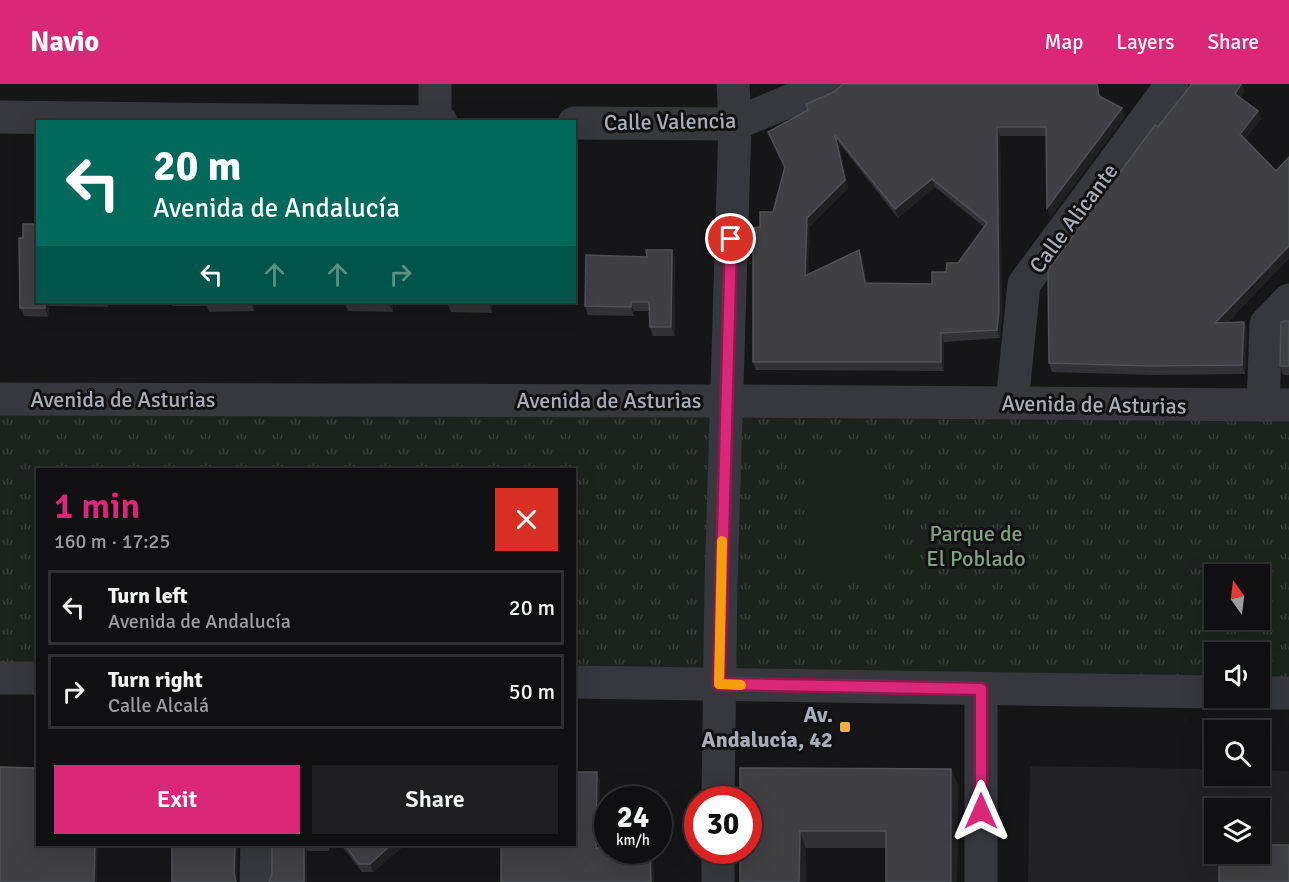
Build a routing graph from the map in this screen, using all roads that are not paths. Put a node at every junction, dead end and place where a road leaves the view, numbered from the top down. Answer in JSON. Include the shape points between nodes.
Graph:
{"nodes":[{"id":1,"x":435,"y":84,"type":"edge"},
{"id":2,"x":733,"y":84,"type":"edge"},
{"id":3,"x":829,"y":84,"type":"edge"},
{"id":4,"x":1172,"y":84,"type":"edge"},
{"id":5,"x":0,"y":117,"type":"edge"},
{"id":6,"x":261,"y":120,"type":"edge"},
{"id":7,"x":435,"y":120,"type":"edge"},
{"id":8,"x":576,"y":123,"type":"edge"},
{"id":9,"x":735,"y":124,"type":"junction"},
{"id":10,"x":1289,"y":300,"type":"edge"},
{"id":11,"x":0,"y":399,"type":"edge"},
{"id":12,"x":727,"y":400,"type":"junction"},
{"id":13,"x":1012,"y":403,"type":"junction"},
{"id":14,"x":1276,"y":405,"type":"edge"},
{"id":15,"x":0,"y":678,"type":"edge"},
{"id":16,"x":36,"y":678,"type":"edge"},
{"id":17,"x":576,"y":682,"type":"edge"},
{"id":18,"x":719,"y":684,"type":"junction"},
{"id":19,"x":981,"y":689,"type":"junction"},
{"id":20,"x":1204,"y":693,"type":"edge"},
{"id":21,"x":1270,"y":693,"type":"edge"},
{"id":22,"x":1289,"y":693,"type":"edge"},
{"id":23,"x":718,"y":786,"type":"edge"},
{"id":24,"x":257,"y":846,"type":"edge"},
{"id":25,"x":718,"y":864,"type":"edge"},
{"id":26,"x":256,"y":882,"type":"edge"},
{"id":27,"x":718,"y":882,"type":"edge"},
{"id":28,"x":981,"y":882,"type":"edge"}],
"edges":[{"from":1,"to":7,"type":"street"},
{"from":2,"to":9,"type":"street"},
{"from":3,"to":9,"type":"street","name":"Calle Valencia"},
{"from":4,"to":13,"type":"street","name":"Calle Alicante","via":[[1024,284]]},
{"from":5,"to":6,"type":"street"},
{"from":8,"to":9,"type":"street","name":"Calle Valencia"},
{"from":9,"to":12,"type":"street"},
{"from":10,"to":14,"type":"street","via":[[1266,324]]},
{"from":11,"to":12,"type":"street","name":"Avenida de Asturias"},
{"from":12,"to":13,"type":"street","name":"Avenida de Asturias"},
{"from":12,"to":18,"type":"street"},
{"from":13,"to":14,"type":"street","name":"Avenida de Asturias"},
{"from":15,"to":16,"type":"street"},
{"from":17,"to":18,"type":"street"},
{"from":18,"to":19,"type":"street"},
{"from":18,"to":23,"type":"street"},
{"from":19,"to":20,"type":"street"},
{"from":19,"to":28,"type":"street"},
{"from":21,"to":22,"type":"street"},
{"from":24,"to":26,"type":"street"},
{"from":25,"to":27,"type":"street"}]}
